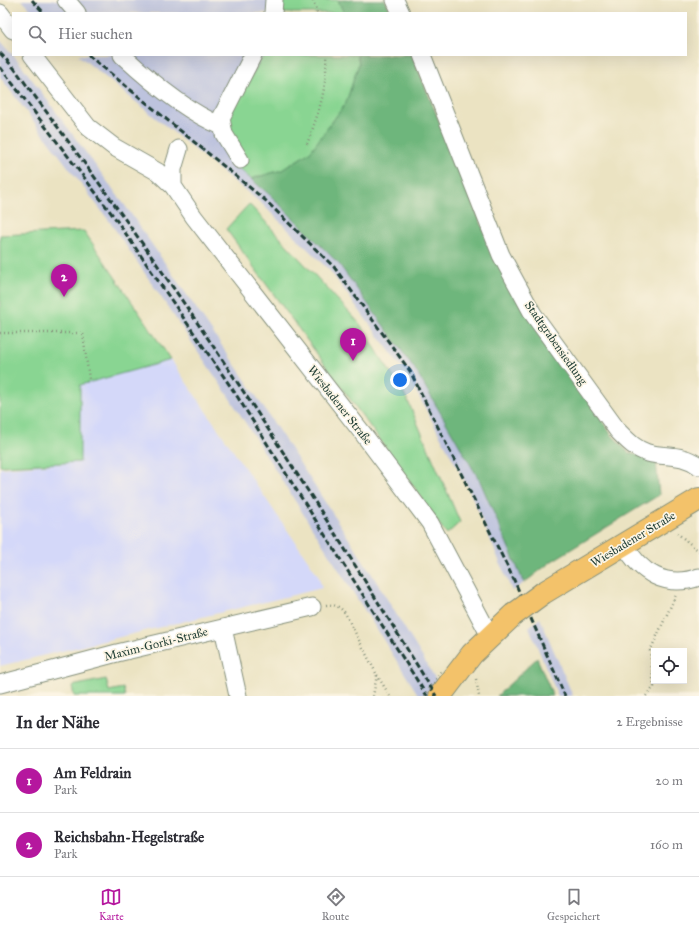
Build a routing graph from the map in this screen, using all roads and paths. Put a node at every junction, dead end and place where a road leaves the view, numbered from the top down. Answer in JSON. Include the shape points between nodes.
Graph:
{"nodes":[{"id":1,"x":66,"y":0,"type":"edge"},
{"id":2,"x":274,"y":0,"type":"edge"},
{"id":3,"x":313,"y":0,"type":"edge"},
{"id":4,"x":395,"y":0,"type":"edge"},
{"id":5,"x":76,"y":12,"type":"edge"},
{"id":6,"x":272,"y":12,"type":"edge"},
{"id":7,"x":318,"y":12,"type":"edge"},
{"id":8,"x":401,"y":12,"type":"edge"},
{"id":9,"x":0,"y":13,"type":"edge"},
{"id":10,"x":12,"y":29,"type":"edge"},
{"id":11,"x":33,"y":56,"type":"edge"},
{"id":12,"x":123,"y":56,"type":"edge"},
{"id":13,"x":252,"y":56,"type":"edge"},
{"id":14,"x":326,"y":56,"type":"edge"},
{"id":15,"x":422,"y":56,"type":"edge"},
{"id":16,"x":222,"y":126,"type":"junction"},
{"id":17,"x":307,"y":144,"type":"dead end"},
{"id":18,"x":179,"y":148,"type":"dead end"},
{"id":19,"x":240,"y":160,"type":"dead end"},
{"id":20,"x":173,"y":186,"type":"junction"},
{"id":21,"x":0,"y":333,"type":"edge"},
{"id":22,"x":89,"y":379,"type":"dead end"},
{"id":23,"x":699,"y":466,"type":"edge"},
{"id":24,"x":699,"y":499,"type":"edge"},
{"id":25,"x":624,"y":544,"type":"junction"},
{"id":26,"x":699,"y":577,"type":"edge"},
{"id":27,"x":678,"y":581,"type":"junction"},
{"id":28,"x":312,"y":607,"type":"joint"},
{"id":29,"x":223,"y":628,"type":"junction"},
{"id":30,"x":490,"y":636,"type":"junction"},
{"id":31,"x":376,"y":674,"type":"junction"},
{"id":32,"x":447,"y":674,"type":"junction"},
{"id":33,"x":475,"y":676,"type":"dead end"},
{"id":34,"x":2,"y":688,"type":"edge"},
{"id":35,"x":238,"y":696,"type":"edge"},
{"id":36,"x":373,"y":696,"type":"edge"},
{"id":37,"x":390,"y":696,"type":"edge"},
{"id":38,"x":425,"y":696,"type":"edge"},
{"id":39,"x":440,"y":696,"type":"edge"},
{"id":40,"x":479,"y":696,"type":"edge"},
{"id":41,"x":646,"y":696,"type":"edge"}],
"edges":[{"from":1,"to":5,"type":"street"},
{"from":2,"to":6,"type":"street"},
{"from":3,"to":7,"type":"path"},
{"from":4,"to":8,"type":"street"},
{"from":9,"to":10,"type":"street"},
{"from":11,"to":20,"type":"street","name":"Wiesbadener Straße","via":[[88,127],[114,147],[158,172]]},
{"from":12,"to":16,"type":"street","via":[[147,77],[201,116]]},
{"from":13,"to":16,"type":"street","via":[[221,118]]},
{"from":14,"to":17,"type":"path","via":[[327,72],[320,109]]},
{"from":15,"to":23,"type":"street","name":"Stadtgrabensiedlung","via":[[501,255],[533,314],[628,441],[648,453],[673,455]]},
{"from":16,"to":19,"type":"street"},
{"from":18,"to":20,"type":"street","via":[[172,169]]},
{"from":20,"to":30,"type":"street","name":"Wiesbadener Straße","via":[[194,217],[430,523]]},
{"from":21,"to":22,"type":"path","via":[[84,333]]},
{"from":24,"to":25,"type":"main road","name":"Wiesbadener Straße"},
{"from":25,"to":27,"type":"street","via":[[630,555],[654,576],[663,580]]},
{"from":25,"to":30,"type":"main road","name":"Wiesbadener Straße","bridge":true,"via":[[543,593]]},
{"from":26,"to":27,"type":"street"},
{"from":27,"to":41,"type":"path","via":[[678,591],[650,652],[654,687]]},
{"from":28,"to":29,"type":"street","name":"Maxim-Gorki-Straße"},
{"from":28,"to":31,"type":"path","via":[[332,604],[340,607]]},
{"from":29,"to":34,"type":"street","name":"Maxim-Gorki-Straße"},
{"from":29,"to":35,"type":"street"},
{"from":30,"to":32,"type":"main road","name":"Wiesbadener Straße"},
{"from":31,"to":36,"type":"path"},
{"from":31,"to":37,"type":"path"},
{"from":32,"to":38,"type":"path","bridge":true},
{"from":32,"to":39,"type":"main road","name":"Wiesbadener Straße"},
{"from":33,"to":40,"type":"path"}]}
